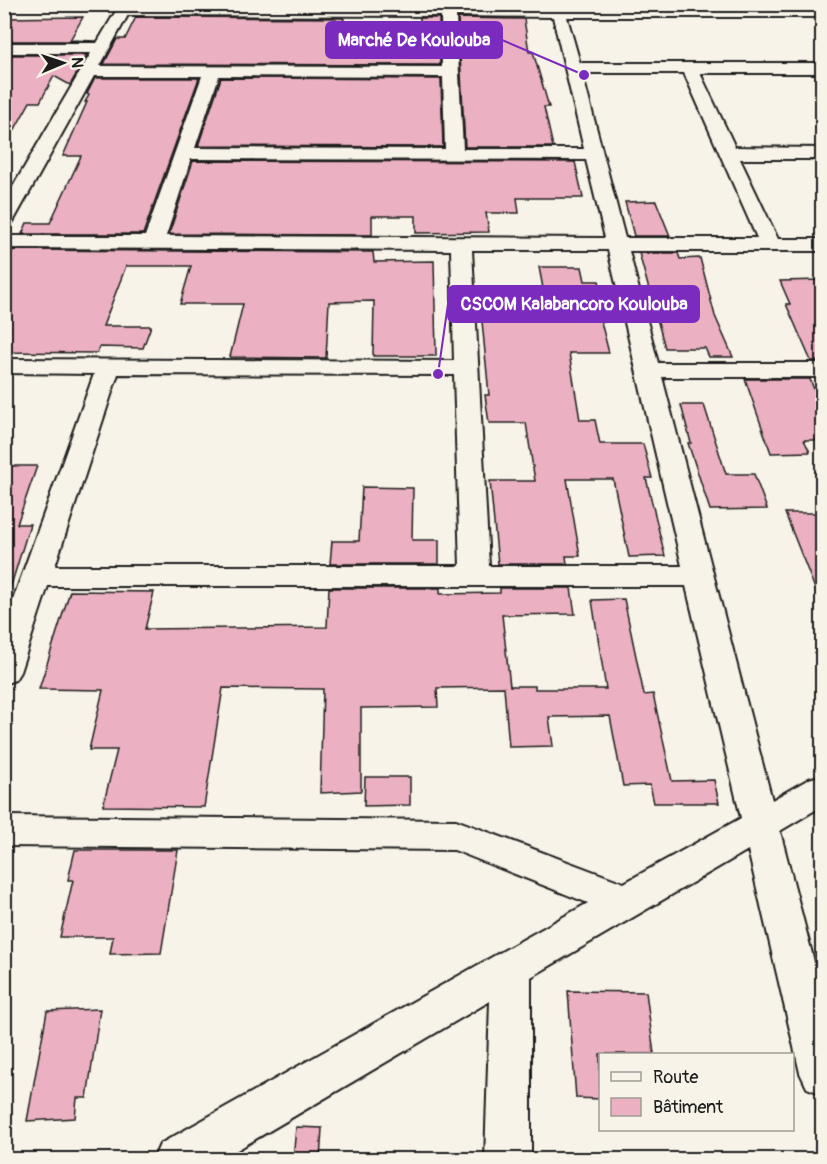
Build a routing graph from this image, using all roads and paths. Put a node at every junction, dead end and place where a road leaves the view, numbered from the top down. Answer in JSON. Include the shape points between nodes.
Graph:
{"nodes":[{"id":1,"x":125,"y":8,"type":"edge"},
{"id":2,"x":239,"y":8,"type":"edge"},
{"id":3,"x":558,"y":8,"type":"edge"},
{"id":4,"x":672,"y":8,"type":"edge"},
{"id":5,"x":448,"y":12,"type":"junction"},
{"id":6,"x":822,"y":13,"type":"edge"},
{"id":7,"x":4,"y":48,"type":"edge"},
{"id":8,"x":102,"y":48,"type":"junction"},
{"id":9,"x":573,"y":68,"type":"junction"},
{"id":10,"x":690,"y":68,"type":"junction"},
{"id":11,"x":822,"y":68,"type":"edge"},
{"id":12,"x":89,"y":71,"type":"junction"},
{"id":13,"x":212,"y":72,"type":"junction"},
{"id":14,"x":450,"y":72,"type":"junction"},
{"id":15,"x":184,"y":153,"type":"junction"},
{"id":16,"x":728,"y":153,"type":"junction"},
{"id":17,"x":822,"y":153,"type":"edge"},
{"id":18,"x":454,"y":154,"type":"junction"},
{"id":19,"x":594,"y":155,"type":"junction"},
{"id":20,"x":4,"y":220,"type":"edge"},
{"id":21,"x":4,"y":242,"type":"edge"},
{"id":22,"x":153,"y":243,"type":"junction"},
{"id":23,"x":461,"y":244,"type":"junction"},
{"id":24,"x":617,"y":244,"type":"junction"},
{"id":25,"x":770,"y":244,"type":"junction"},
{"id":26,"x":822,"y":245,"type":"edge"},
{"id":27,"x":4,"y":366,"type":"edge"},
{"id":28,"x":108,"y":367,"type":"junction"},
{"id":29,"x":466,"y":368,"type":"junction"},
{"id":30,"x":648,"y":370,"type":"junction"},
{"id":31,"x":822,"y":370,"type":"edge"},
{"id":32,"x":37,"y":576,"type":"junction"},
{"id":33,"x":475,"y":576,"type":"junction"},
{"id":34,"x":700,"y":576,"type":"junction"},
{"id":35,"x":4,"y":672,"type":"edge"},
{"id":36,"x":822,"y":789,"type":"edge"},
{"id":37,"x":759,"y":825,"type":"junction"},
{"id":38,"x":4,"y":831,"type":"edge"},
{"id":39,"x":626,"y":901,"type":"junction"},
{"id":40,"x":511,"y":967,"type":"junction"},
{"id":41,"x":822,"y":1073,"type":"edge"},
{"id":42,"x":176,"y":1160,"type":"edge"},
{"id":43,"x":508,"y":1160,"type":"edge"}],
"edges":[{"from":1,"to":2,"type":"street"},
{"from":1,"to":8,"type":"street"},
{"from":2,"to":5,"type":"street"},
{"from":3,"to":4,"type":"street"},
{"from":3,"to":5,"type":"street"},
{"from":3,"to":9,"type":"street"},
{"from":4,"to":6,"type":"street"},
{"from":5,"to":14,"type":"street"},
{"from":7,"to":8,"type":"street"},
{"from":8,"to":12,"type":"street"},
{"from":9,"to":10,"type":"street"},
{"from":9,"to":19,"type":"street"},
{"from":10,"to":11,"type":"street"},
{"from":10,"to":16,"type":"street"},
{"from":12,"to":13,"type":"street"},
{"from":12,"to":20,"type":"street"},
{"from":13,"to":14,"type":"street"},
{"from":13,"to":15,"type":"street"},
{"from":14,"to":18,"type":"street"},
{"from":15,"to":18,"type":"street"},
{"from":15,"to":22,"type":"street"},
{"from":16,"to":17,"type":"street"},
{"from":16,"to":25,"type":"street"},
{"from":18,"to":19,"type":"street"},
{"from":19,"to":24,"type":"street"},
{"from":21,"to":22,"type":"street"},
{"from":22,"to":23,"type":"street"},
{"from":23,"to":24,"type":"street"},
{"from":23,"to":29,"type":"street"},
{"from":24,"to":25,"type":"street"},
{"from":24,"to":30,"type":"street"},
{"from":25,"to":26,"type":"street"},
{"from":27,"to":28,"type":"street"},
{"from":28,"to":29,"type":"street"},
{"from":28,"to":32,"type":"street"},
{"from":29,"to":33,"type":"street"},
{"from":30,"to":31,"type":"street"},
{"from":30,"to":34,"type":"street"},
{"from":32,"to":33,"type":"street"},
{"from":32,"to":35,"type":"street"},
{"from":33,"to":34,"type":"street"},
{"from":34,"to":37,"type":"street"},
{"from":36,"to":37,"type":"street"},
{"from":37,"to":39,"type":"street"},
{"from":37,"to":41,"type":"street"},
{"from":38,"to":39,"type":"street","via":[[456,835]]},
{"from":39,"to":40,"type":"street"},
{"from":40,"to":42,"type":"street"},
{"from":40,"to":43,"type":"street"}]}
